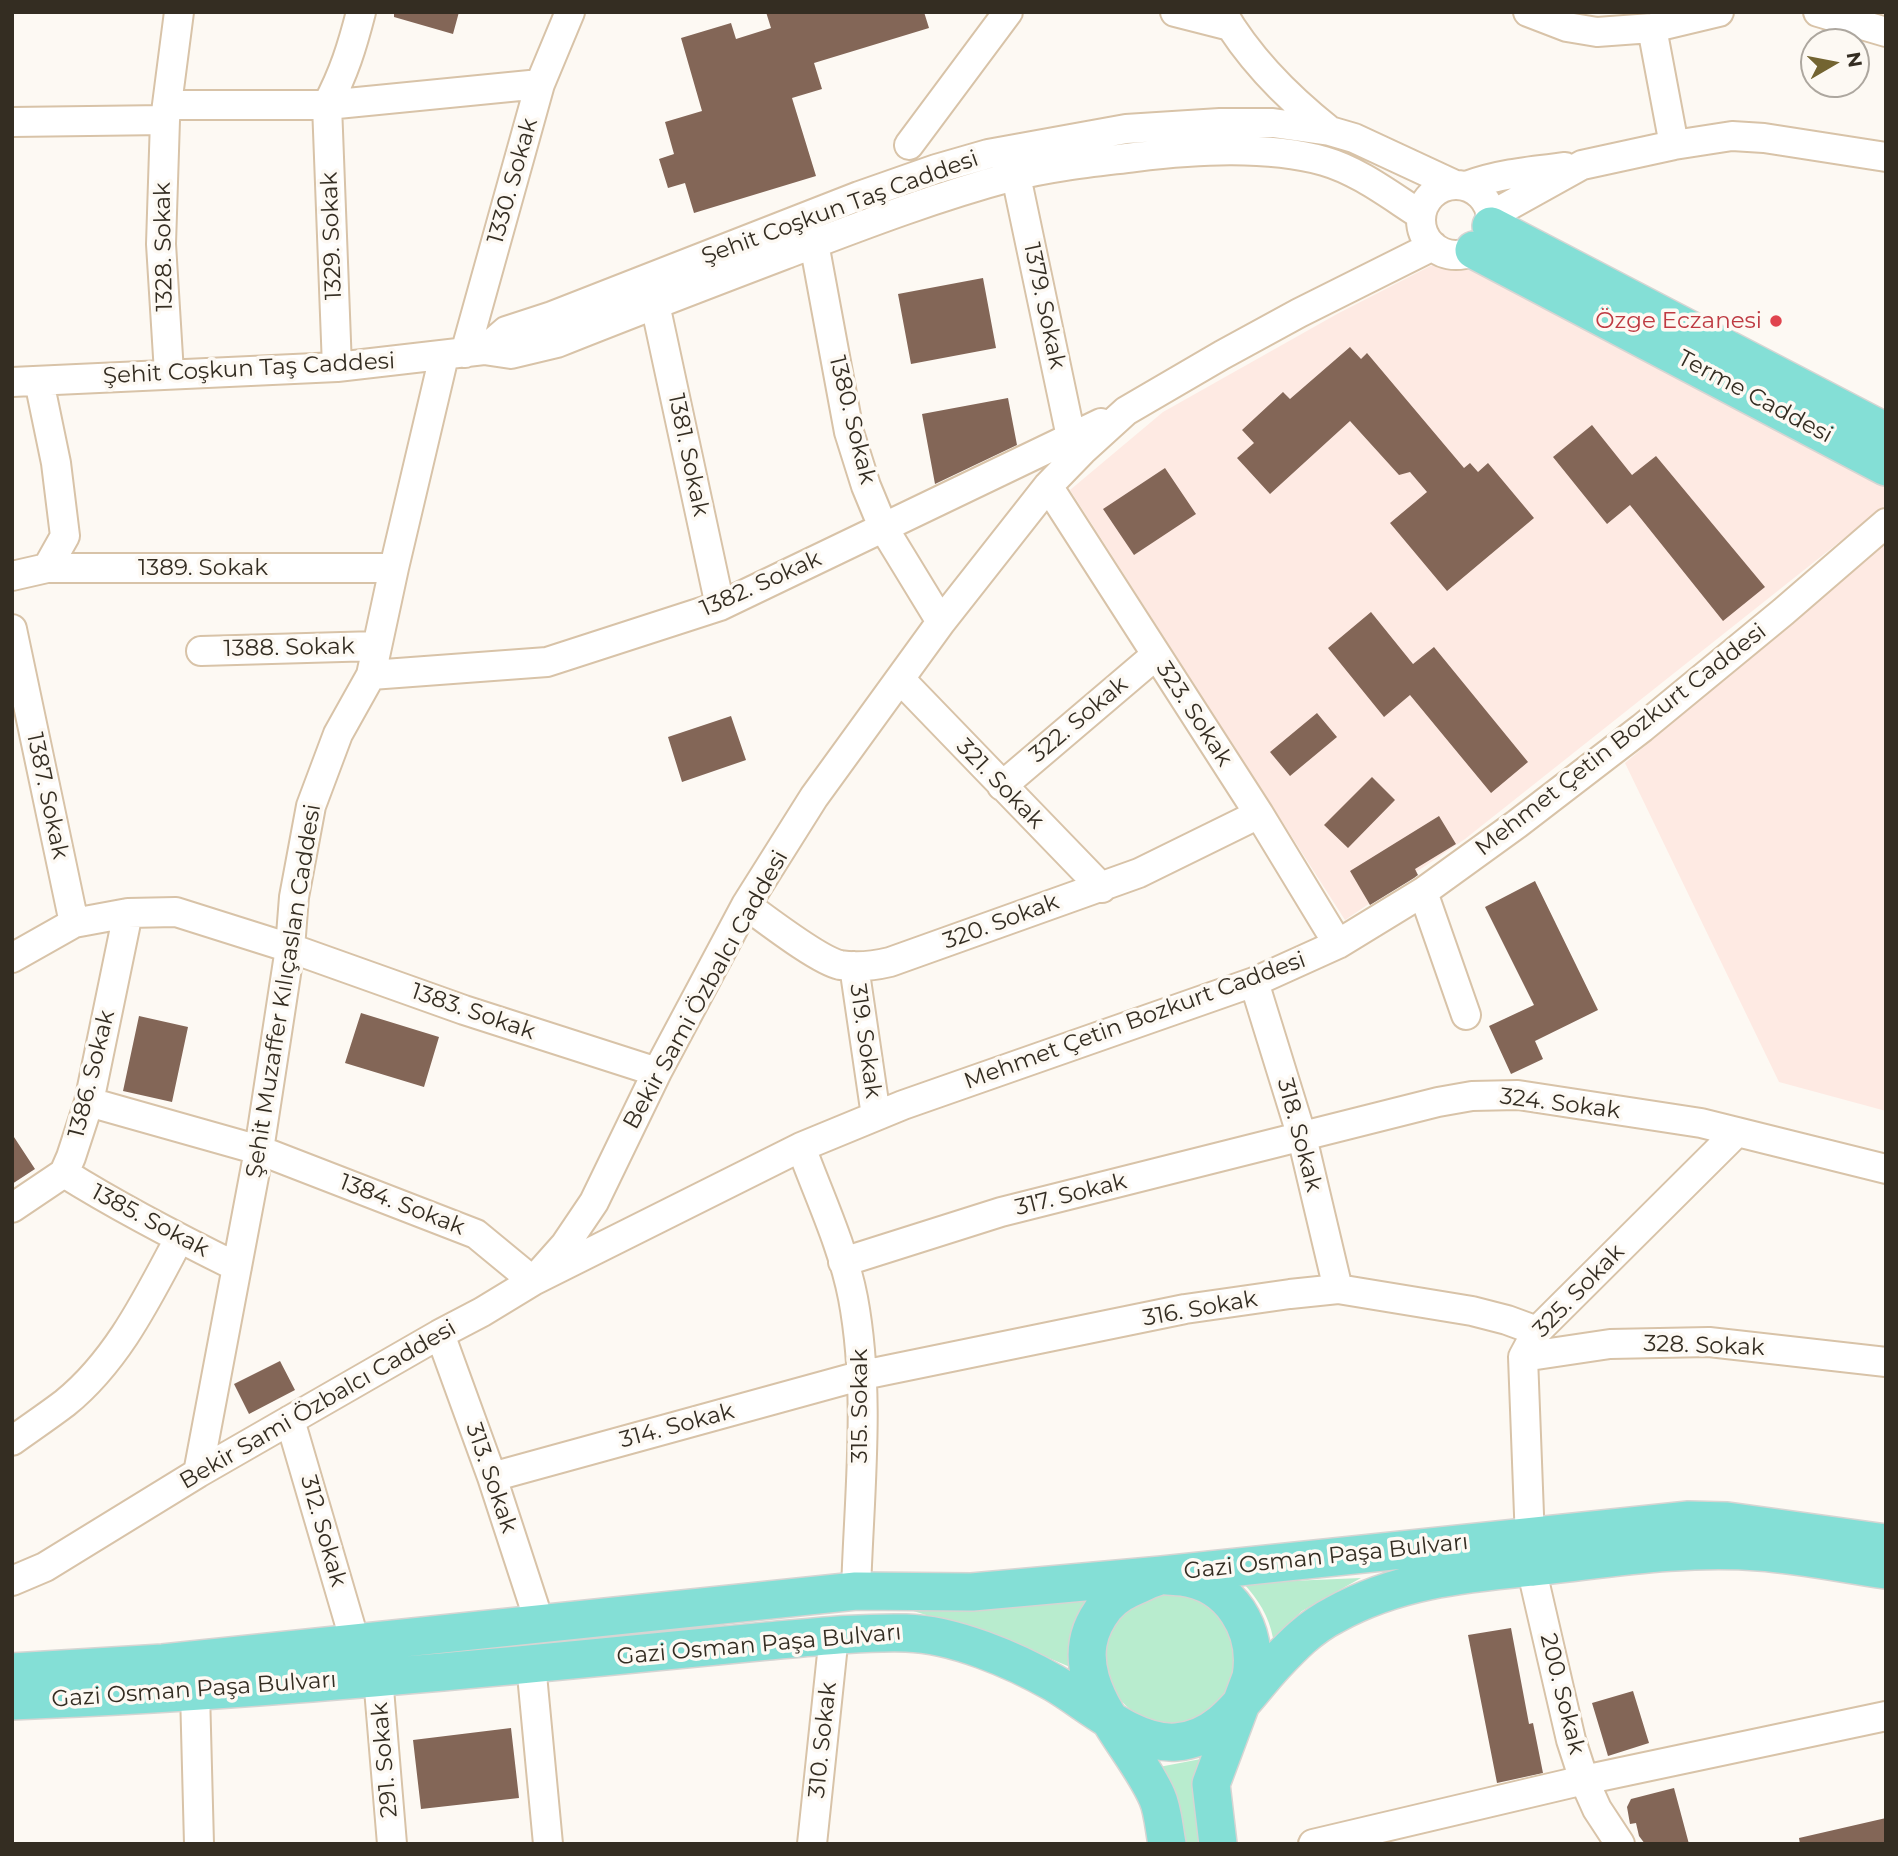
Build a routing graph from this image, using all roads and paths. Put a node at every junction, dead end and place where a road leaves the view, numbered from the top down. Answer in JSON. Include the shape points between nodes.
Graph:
{"nodes":[{"id":1,"x":179,"y":12,"type":"edge"},
{"id":2,"x":361,"y":12,"type":"edge"},
{"id":3,"x":570,"y":12,"type":"edge"},
{"id":4,"x":1008,"y":12,"type":"edge"},
{"id":5,"x":1175,"y":12,"type":"edge"},
{"id":6,"x":1528,"y":12,"type":"edge"},
{"id":7,"x":1719,"y":12,"type":"edge"},
{"id":8,"x":1818,"y":12,"type":"edge"},
{"id":9,"x":1226,"y":19,"type":"edge"},
{"id":10,"x":1652,"y":28,"type":"junction"},
{"id":11,"x":1886,"y":32,"type":"edge"},
{"id":12,"x":540,"y":84,"type":"junction"},
{"id":13,"x":327,"y":104,"type":"junction"},
{"id":14,"x":166,"y":112,"type":"junction"},
{"id":15,"x":12,"y":122,"type":"edge"},
{"id":16,"x":1330,"y":131,"type":"junction"},
{"id":17,"x":909,"y":145,"type":"dead end"},
{"id":18,"x":1674,"y":145,"type":"junction"},
{"id":19,"x":1886,"y":157,"type":"edge"},
{"id":20,"x":1582,"y":164,"type":"junction"},
{"id":21,"x":1016,"y":176,"type":"junction"},
{"id":22,"x":1460,"y":185,"type":"junction"},
{"id":23,"x":1421,"y":215,"type":"junction"},
{"id":24,"x":1486,"y":230,"type":"junction"},
{"id":25,"x":814,"y":243,"type":"junction"},
{"id":26,"x":1433,"y":246,"type":"junction"},
{"id":27,"x":655,"y":304,"type":"junction"},
{"id":28,"x":464,"y":353,"type":"junction"},
{"id":29,"x":337,"y":367,"type":"junction"},
{"id":30,"x":169,"y":373,"type":"junction"},
{"id":31,"x":26,"y":381,"type":"edge"},
{"id":32,"x":1126,"y":411,"type":"junction"},
{"id":33,"x":1886,"y":432,"type":"edge"},
{"id":34,"x":1071,"y":437,"type":"junction"},
{"id":35,"x":1886,"y":467,"type":"edge"},
{"id":36,"x":1048,"y":486,"type":"junction"},
{"id":37,"x":1886,"y":523,"type":"edge"},
{"id":38,"x":883,"y":527,"type":"junction"},
{"id":39,"x":47,"y":568,"type":"junction"},
{"id":40,"x":394,"y":568,"type":"junction"},
{"id":41,"x":12,"y":576,"type":"edge"},
{"id":42,"x":720,"y":606,"type":"junction"},
{"id":43,"x":941,"y":622,"type":"junction"},
{"id":44,"x":12,"y":629,"type":"edge"},
{"id":45,"x":377,"y":646,"type":"junction"},
{"id":46,"x":201,"y":651,"type":"dead end"},
{"id":47,"x":1156,"y":654,"type":"junction"},
{"id":48,"x":371,"y":675,"type":"junction"},
{"id":49,"x":900,"y":680,"type":"junction"},
{"id":50,"x":1002,"y":786,"type":"junction"},
{"id":51,"x":1259,"y":814,"type":"junction"},
{"id":52,"x":1102,"y":888,"type":"junction"},
{"id":53,"x":1423,"y":892,"type":"junction"},
{"id":54,"x":746,"y":905,"type":"junction"},
{"id":55,"x":128,"y":914,"type":"junction"},
{"id":56,"x":74,"y":923,"type":"junction"},
{"id":57,"x":1338,"y":944,"type":"junction"},
{"id":58,"x":290,"y":948,"type":"junction"},
{"id":59,"x":12,"y":958,"type":"edge"},
{"id":60,"x":854,"y":966,"type":"junction"},
{"id":61,"x":1254,"y":982,"type":"junction"},
{"id":62,"x":1466,"y":1015,"type":"dead end"},
{"id":63,"x":657,"y":1072,"type":"junction"},
{"id":64,"x":89,"y":1102,"type":"junction"},
{"id":65,"x":876,"y":1116,"type":"junction"},
{"id":66,"x":1737,"y":1132,"type":"junction"},
{"id":67,"x":1302,"y":1137,"type":"junction"},
{"id":68,"x":801,"y":1147,"type":"junction"},
{"id":69,"x":259,"y":1150,"type":"junction"},
{"id":70,"x":1886,"y":1169,"type":"edge"},
{"id":71,"x":64,"y":1173,"type":"junction"},
{"id":72,"x":12,"y":1208,"type":"edge"},
{"id":73,"x":179,"y":1239,"type":"junction"},
{"id":74,"x":843,"y":1262,"type":"junction"},
{"id":75,"x":237,"y":1267,"type":"junction"},
{"id":76,"x":533,"y":1281,"type":"junction"},
{"id":77,"x":1338,"y":1289,"type":"junction"},
{"id":78,"x":1536,"y":1331,"type":"junction"},
{"id":79,"x":440,"y":1334,"type":"junction"},
{"id":80,"x":1522,"y":1357,"type":"junction"},
{"id":81,"x":1886,"y":1362,"type":"edge"},
{"id":82,"x":863,"y":1375,"type":"junction"},
{"id":83,"x":290,"y":1420,"type":"junction"},
{"id":84,"x":12,"y":1441,"type":"edge"},
{"id":85,"x":198,"y":1474,"type":"junction"},
{"id":86,"x":492,"y":1477,"type":"junction"},
{"id":87,"x":1886,"y":1543,"type":"edge"},
{"id":88,"x":1530,"y":1551,"type":"junction"},
{"id":89,"x":1886,"y":1570,"type":"edge"},
{"id":90,"x":1162,"y":1575,"type":"junction"},
{"id":91,"x":12,"y":1581,"type":"edge"},
{"id":92,"x":856,"y":1591,"type":"junction"},
{"id":93,"x":540,"y":1624,"type":"junction"},
{"id":94,"x":834,"y":1635,"type":"junction"},
{"id":95,"x":355,"y":1642,"type":"junction"},
{"id":96,"x":531,"y":1664,"type":"junction"},
{"id":97,"x":12,"y":1672,"type":"edge"},
{"id":98,"x":378,"y":1677,"type":"junction"},
{"id":99,"x":195,"y":1692,"type":"junction"},
{"id":100,"x":12,"y":1701,"type":"edge"},
{"id":101,"x":1241,"y":1702,"type":"junction"},
{"id":102,"x":1886,"y":1716,"type":"edge"},
{"id":103,"x":1111,"y":1719,"type":"junction"},
{"id":104,"x":1584,"y":1780,"type":"junction"},
{"id":105,"x":1321,"y":1843,"type":"edge"},
{"id":106,"x":199,"y":1844,"type":"edge"},
{"id":107,"x":393,"y":1844,"type":"edge"},
{"id":108,"x":548,"y":1844,"type":"edge"},
{"id":109,"x":812,"y":1844,"type":"edge"},
{"id":110,"x":1167,"y":1844,"type":"edge"},
{"id":111,"x":1218,"y":1844,"type":"edge"},
{"id":112,"x":1620,"y":1844,"type":"edge"}],
"edges":[{"from":1,"to":14,"type":"street","name":"1328. Sokak"},
{"from":2,"to":13,"type":"street","via":[[347,65]]},
{"from":3,"to":12,"type":"street","name":"1330. Sokak"},
{"from":4,"to":17,"type":"street"},
{"from":5,"to":9,"type":"street"},
{"from":6,"to":10,"type":"street","via":[[1567,27],[1597,32]]},
{"from":7,"to":10,"type":"street"},
{"from":8,"to":11,"type":"street"},
{"from":9,"to":16,"type":"street","via":[[1274,82]]},
{"from":10,"to":18,"type":"street"},
{"from":12,"to":13,"type":"street"},
{"from":12,"to":28,"type":"street","name":"1330. Sokak"},
{"from":13,"to":14,"type":"street"},
{"from":13,"to":29,"type":"street","name":"1329. Sokak"},
{"from":14,"to":15,"type":"street"},
{"from":14,"to":30,"type":"street","name":"1328. Sokak","via":[[161,244]]},
{"from":16,"to":22,"type":"street","name":"Şehit Coşkun Taş Caddesi"},
{"from":16,"to":28,"type":"street","name":"Şehit Coşkun Taş Caddesi","via":[[1273,123],[1153,127],[963,160],[506,331]]},
{"from":18,"to":19,"type":"street","via":[[1732,136]]},
{"from":18,"to":20,"type":"street"},
{"from":20,"to":22,"type":"street"},
{"from":20,"to":24,"type":"street"},
{"from":21,"to":23,"type":"street","name":"Şehit Coşkun Taş Caddesi","via":[[1183,151],[1265,153],[1325,162],[1359,176]]},
{"from":21,"to":25,"type":"street","name":"Şehit Coşkun Taş Caddesi","via":[[889,214]]},
{"from":21,"to":34,"type":"street","name":"1379. Sokak"},
{"from":22,"to":23,"type":"street","via":[[1441,187],[1424,204]]},
{"from":22,"to":24,"type":"street","via":[[1483,197]]},
{"from":23,"to":26,"type":"street","via":[[1421,227]]},
{"from":24,"to":26,"type":"street","via":[[1453,255]]},
{"from":24,"to":33,"type":"main road","name":"Terme Caddesi"},
{"from":24,"to":35,"type":"main road","name":"Terme Caddesi"},
{"from":25,"to":27,"type":"street","name":"Şehit Coşkun Taş Caddesi"},
{"from":25,"to":38,"type":"street","name":"1380. Sokak","via":[[849,432]]},
{"from":26,"to":32,"type":"street","name":"Bekir Sami Özbalcı Caddesi","via":[[1288,319]]},
{"from":27,"to":28,"type":"street","name":"Şehit Coşkun Taş Caddesi","via":[[556,343],[511,354]]},
{"from":27,"to":42,"type":"street","name":"1381. Sokak"},
{"from":28,"to":29,"type":"street","name":"Şehit Coşkun Taş Caddesi"},
{"from":28,"to":40,"type":"street","name":"Şehit Muzaffer Kılıçaslan Caddesi"},
{"from":29,"to":30,"type":"street","name":"Şehit Coşkun Taş Caddesi"},
{"from":30,"to":31,"type":"street","name":"Şehit Coşkun Taş Caddesi"},
{"from":31,"to":39,"type":"street","via":[[56,463],[65,536]]},
{"from":32,"to":34,"type":"street","name":"1382. Sokak"},
{"from":32,"to":36,"type":"street","name":"Bekir Sami Özbalcı Caddesi"},
{"from":34,"to":38,"type":"street","name":"1382. Sokak"},
{"from":36,"to":43,"type":"street","name":"Bekir Sami Özbalcı Caddesi"},
{"from":36,"to":47,"type":"street","name":"323. Sokak"},
{"from":37,"to":53,"type":"street","name":"Mehmet Çetin Bozkurt Caddesi","via":[[1642,728]]},
{"from":38,"to":42,"type":"street","name":"1382. Sokak"},
{"from":38,"to":43,"type":"street","name":"1380. Sokak"},
{"from":39,"to":40,"type":"street","name":"1389. Sokak"},
{"from":39,"to":41,"type":"street","name":"1389. Sokak"},
{"from":40,"to":45,"type":"street","name":"Şehit Muzaffer Kılıçaslan Caddesi"},
{"from":42,"to":48,"type":"street","name":"1382. Sokak","via":[[547,662]]},
{"from":43,"to":49,"type":"street","name":"Bekir Sami Özbalcı Caddesi"},
{"from":44,"to":56,"type":"street","name":"1387. Sokak"},
{"from":45,"to":46,"type":"street","name":"1388. Sokak"},
{"from":45,"to":48,"type":"street","name":"Şehit Muzaffer Kılıçaslan Caddesi"},
{"from":47,"to":50,"type":"street","name":"322. Sokak"},
{"from":47,"to":51,"type":"street","name":"323. Sokak"},
{"from":48,"to":58,"type":"street","name":"Şehit Muzaffer Kılıçaslan Caddesi","via":[[338,734],[311,806],[294,897]]},
{"from":49,"to":50,"type":"street","name":"321. Sokak"},
{"from":49,"to":54,"type":"street","name":"Bekir Sami Özbalcı Caddesi","via":[[814,797]]},
{"from":50,"to":52,"type":"street","name":"321. Sokak"},
{"from":51,"to":52,"type":"street","name":"320. Sokak"},
{"from":51,"to":57,"type":"street","name":"323. Sokak"},
{"from":52,"to":60,"type":"street","name":"320. Sokak","via":[[890,962]]},
{"from":53,"to":57,"type":"street","name":"Mehmet Çetin Bozkurt Caddesi"},
{"from":53,"to":62,"type":"street"},
{"from":54,"to":60,"type":"street","name":"320. Sokak","via":[[818,954]]},
{"from":54,"to":63,"type":"street","name":"Bekir Sami Özbalcı Caddesi"},
{"from":55,"to":56,"type":"street","name":"1383. Sokak"},
{"from":55,"to":58,"type":"street","name":"1383. Sokak","via":[[176,912]]},
{"from":55,"to":64,"type":"street","name":"1386. Sokak"},
{"from":56,"to":59,"type":"street","name":"1383. Sokak"},
{"from":57,"to":61,"type":"street","name":"Mehmet Çetin Bozkurt Caddesi"},
{"from":58,"to":63,"type":"street","name":"1383. Sokak"},
{"from":58,"to":69,"type":"street","name":"Şehit Muzaffer Kılıçaslan Caddesi"},
{"from":60,"to":65,"type":"street","name":"319. Sokak"},
{"from":61,"to":65,"type":"street","name":"Mehmet Çetin Bozkurt Caddesi"},
{"from":61,"to":67,"type":"street","name":"318. Sokak"},
{"from":63,"to":76,"type":"street","name":"Bekir Sami Özbalcı Caddesi","via":[[594,1202]]},
{"from":64,"to":69,"type":"street","name":"1384. Sokak"},
{"from":64,"to":71,"type":"street","name":"1386. Sokak"},
{"from":65,"to":68,"type":"street","name":"Mehmet Çetin Bozkurt Caddesi"},
{"from":66,"to":67,"type":"street","name":"324. Sokak","via":[[1518,1095],[1438,1102]]},
{"from":66,"to":70,"type":"street","name":"324. Sokak"},
{"from":66,"to":78,"type":"street","name":"325. Sokak"},
{"from":67,"to":74,"type":"street","name":"317. Sokak","via":[[1001,1212]]},
{"from":67,"to":77,"type":"street","name":"318. Sokak"},
{"from":68,"to":74,"type":"street","name":"315. Sokak"},
{"from":68,"to":76,"type":"street","name":"Mehmet Çetin Bozkurt Caddesi"},
{"from":69,"to":75,"type":"street","name":"Şehit Muzaffer Kılıçaslan Caddesi"},
{"from":69,"to":76,"type":"street","name":"1384. Sokak","via":[[476,1234]]},
{"from":71,"to":72,"type":"street"},
{"from":71,"to":73,"type":"street","name":"1385. Sokak"},
{"from":73,"to":75,"type":"street","name":"1385. Sokak"},
{"from":73,"to":84,"type":"street","via":[[132,1325],[102,1365],[67,1401]]},
{"from":74,"to":82,"type":"street","name":"315. Sokak"},
{"from":75,"to":85,"type":"street","name":"Şehit Muzaffer Kılıçaslan Caddesi"},
{"from":76,"to":79,"type":"street","name":"Bekir Sami Özbalcı Caddesi"},
{"from":77,"to":78,"type":"street","name":"316. Sokak","via":[[1472,1311]]},
{"from":77,"to":82,"type":"street","name":"316. Sokak","via":[[1185,1309]]},
{"from":78,"to":80,"type":"street","name":"325. Sokak"},
{"from":79,"to":83,"type":"street","name":"Bekir Sami Özbalcı Caddesi"},
{"from":79,"to":86,"type":"street","name":"313. Sokak"},
{"from":80,"to":81,"type":"street","name":"328. Sokak","via":[[1610,1344],[1709,1342]]},
{"from":80,"to":88,"type":"street","name":"325. Sokak"},
{"from":82,"to":86,"type":"street","name":"314. Sokak"},
{"from":82,"to":92,"type":"street","name":"315. Sokak"},
{"from":83,"to":85,"type":"street","name":"Bekir Sami Özbalcı Caddesi"},
{"from":83,"to":95,"type":"street","name":"312. Sokak"},
{"from":85,"to":91,"type":"street","name":"Bekir Sami Özbalcı Caddesi","via":[[54,1561]]},
{"from":86,"to":93,"type":"street","name":"313. Sokak"},
{"from":87,"to":88,"type":"main road","name":"Gazi Osman Paşa Bulvarı","via":[[1689,1520]]},
{"from":88,"to":89,"type":"main road","name":"Gazi Osman Paşa Bulvarı","via":[[1627,1556],[1726,1551]]},
{"from":88,"to":90,"type":"main road","name":"Gazi Osman Paşa Bulvarı"},
{"from":88,"to":101,"type":"main road","name":"Gazi Osman Paşa Bulvarı","via":[[1402,1587],[1330,1616],[1305,1634]]},
{"from":88,"to":104,"type":"street","name":"200. Sokak"},
{"from":90,"to":92,"type":"main road","name":"Gazi Osman Paşa Bulvarı","via":[[972,1592]]},
{"from":90,"to":101,"type":"main road","via":[[1204,1583],[1225,1597],[1241,1616],[1251,1640],[1253,1665]]},
{"from":90,"to":103,"type":"main road","via":[[1120,1592],[1091,1633],[1088,1673]]},
{"from":92,"to":93,"type":"main road","name":"Gazi Osman Paşa Bulvarı"},
{"from":93,"to":95,"type":"main road","name":"Gazi Osman Paşa Bulvarı"},
{"from":94,"to":96,"type":"main road","name":"Gazi Osman Paşa Bulvarı"},
{"from":94,"to":103,"type":"main road","name":"Gazi Osman Paşa Bulvarı","via":[[913,1632],[949,1640],[1030,1671]]},
{"from":94,"to":109,"type":"street","name":"310. Sokak"},
{"from":95,"to":97,"type":"main road","name":"Gazi Osman Paşa Bulvarı","via":[[163,1663]]},
{"from":96,"to":98,"type":"main road","name":"Gazi Osman Paşa Bulvarı"},
{"from":96,"to":108,"type":"street"},
{"from":98,"to":99,"type":"main road","name":"Gazi Osman Paşa Bulvarı"},
{"from":98,"to":107,"type":"street","name":"291. Sokak"},
{"from":99,"to":100,"type":"main road","name":"Gazi Osman Paşa Bulvarı"},
{"from":99,"to":106,"type":"street"},
{"from":101,"to":103,"type":"main road","name":"Gazi Osman Paşa Bulvarı","via":[[1212,1730],[1174,1742],[1148,1739]]},
{"from":101,"to":111,"type":"main road","via":[[1211,1784]]},
{"from":102,"to":104,"type":"street"},
{"from":103,"to":110,"type":"main road","via":[[1158,1798]]},
{"from":104,"to":105,"type":"street"},
{"from":104,"to":112,"type":"street","name":"200. Sokak"}]}
